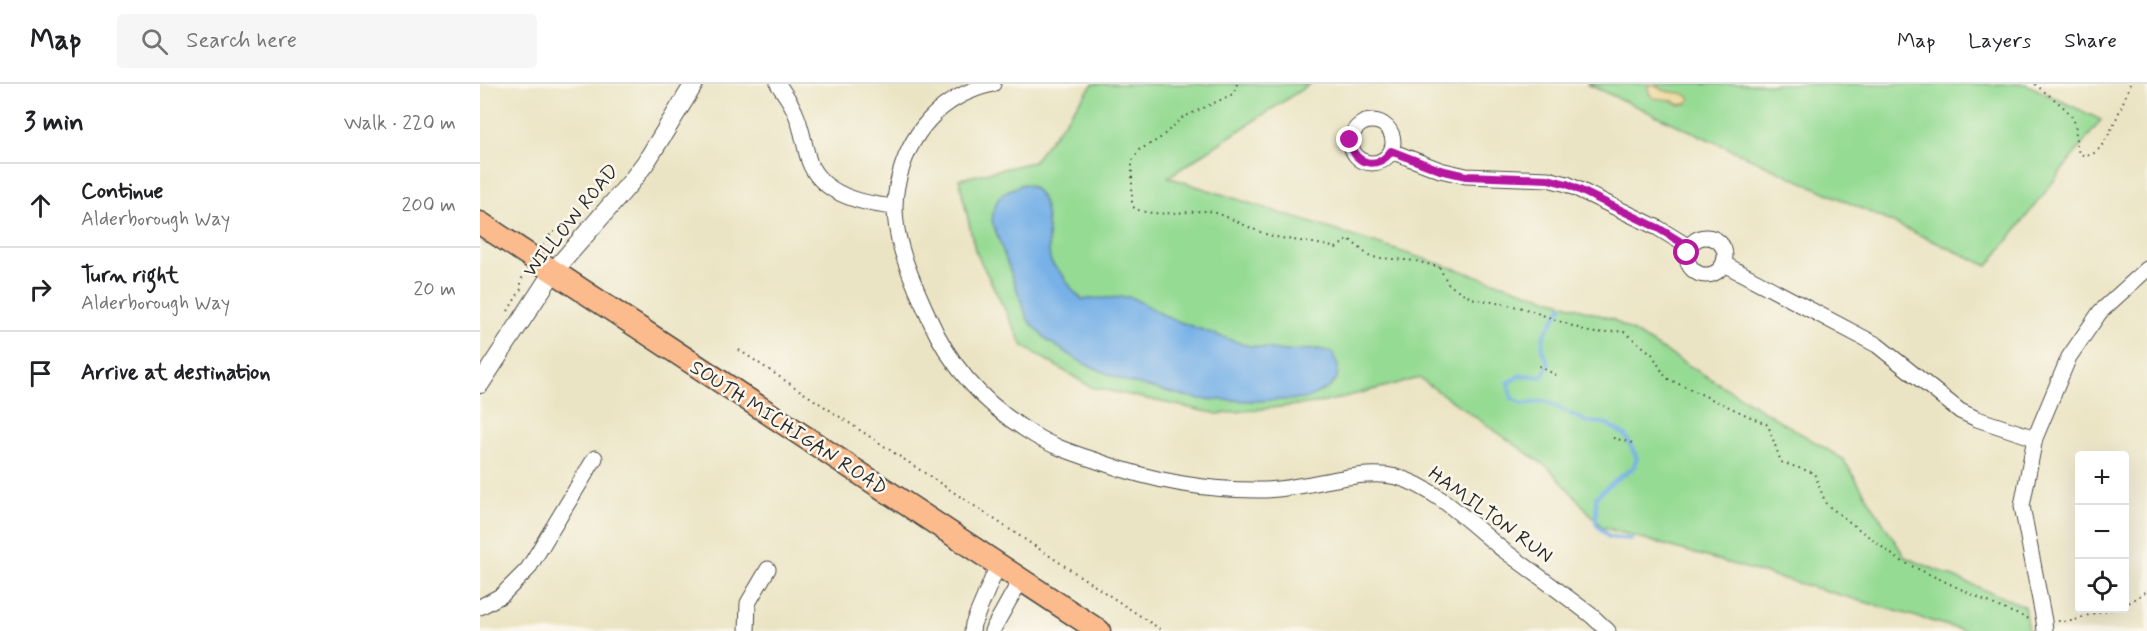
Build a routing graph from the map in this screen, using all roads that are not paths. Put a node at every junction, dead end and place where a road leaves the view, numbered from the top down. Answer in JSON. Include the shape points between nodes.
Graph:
{"nodes":[{"id":1,"x":694,"y":84,"type":"edge"},
{"id":2,"x":765,"y":84,"type":"edge"},
{"id":3,"x":993,"y":84,"type":"edge"},
{"id":4,"x":782,"y":90,"type":"edge"},
{"id":5,"x":1391,"y":151,"type":"dead end"},
{"id":6,"x":895,"y":207,"type":"junction"},
{"id":7,"x":480,"y":223,"type":"edge"},
{"id":8,"x":1689,"y":247,"type":"junction"},
{"id":9,"x":1724,"y":264,"type":"junction"},
{"id":10,"x":2147,"y":269,"type":"edge"},
{"id":11,"x":553,"y":272,"type":"junction"},
{"id":12,"x":480,"y":384,"type":"edge"},
{"id":13,"x":2035,"y":438,"type":"junction"},
{"id":14,"x":595,"y":458,"type":"dead end"},
{"id":15,"x":998,"y":565,"type":"junction"},
{"id":16,"x":768,"y":569,"type":"dead end"},
{"id":17,"x":1021,"y":579,"type":"junction"},
{"id":18,"x":480,"y":607,"type":"edge"},
{"id":19,"x":2045,"y":626,"type":"edge"},
{"id":20,"x":747,"y":631,"type":"edge"},
{"id":21,"x":972,"y":631,"type":"edge"},
{"id":22,"x":992,"y":631,"type":"edge"},
{"id":23,"x":1099,"y":631,"type":"edge"},
{"id":24,"x":1608,"y":631,"type":"edge"}],
"edges":[{"from":1,"to":11,"type":"street","name":"WILLOW ROAD","via":[[631,182]]},
{"from":2,"to":4,"type":"street"},
{"from":3,"to":6,"type":"street","name":"HAMILTON RUN","via":[[974,89],[932,115],[910,146],[900,173]]},
{"from":4,"to":6,"type":"street","via":[[795,110],[810,165],[822,179],[854,201]]},
{"from":5,"to":8,"type":"street","via":[[1466,176],[1548,179],[1567,184]]},
{"from":6,"to":24,"type":"street","name":"HAMILTON RUN","via":[[903,257],[945,350],[982,397],[1036,437],[1130,473],[1185,486],[1267,490],[1362,475],[1410,481],[1441,500]]},
{"from":7,"to":11,"type":"main road","name":"SOUTH MICHIGAN ROAD"},
{"from":8,"to":9,"type":"street","via":[[1698,238],[1712,237],[1725,251]]},
{"from":8,"to":9,"type":"street","via":[[1687,259],[1698,273],[1710,275]]},
{"from":9,"to":13,"type":"street","via":[[1877,345],[1960,411]]},
{"from":10,"to":13,"type":"street","via":[[2100,312],[2069,357]]},
{"from":11,"to":12,"type":"street","name":"WILLOW ROAD"},
{"from":11,"to":15,"type":"main road","name":"SOUTH MICHIGAN ROAD"},
{"from":13,"to":19,"type":"street","via":[[2022,506]]},
{"from":14,"to":18,"type":"street","via":[[528,569],[502,595]]},
{"from":15,"to":17,"type":"main road","name":"SOUTH MICHIGAN ROAD"},
{"from":15,"to":21,"type":"street"},
{"from":16,"to":20,"type":"street","via":[[748,603]]},
{"from":17,"to":22,"type":"street"},
{"from":17,"to":23,"type":"main road","name":"SOUTH MICHIGAN ROAD"}]}
